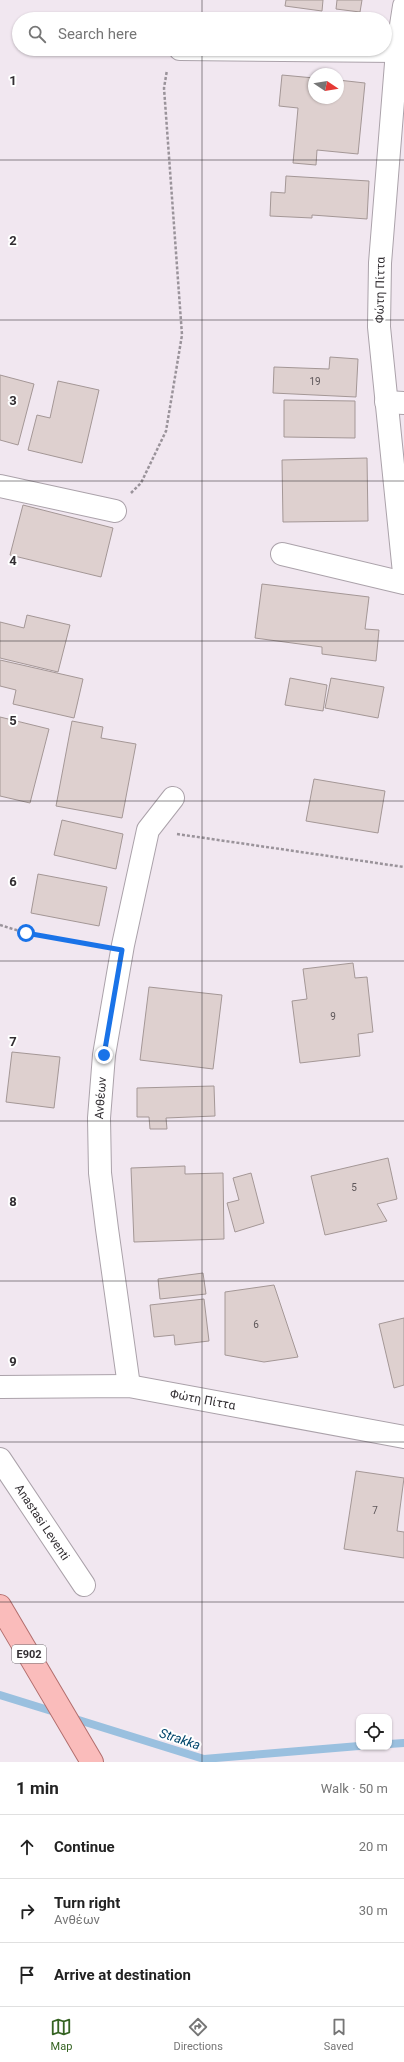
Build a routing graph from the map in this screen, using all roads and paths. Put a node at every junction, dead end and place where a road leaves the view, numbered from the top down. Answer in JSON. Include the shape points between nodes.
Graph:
{"nodes":[{"id":1,"x":404,"y":6,"type":"edge"},
{"id":2,"x":392,"y":51,"type":"edge"},
{"id":3,"x":397,"y":51,"type":"junction"},
{"id":4,"x":174,"y":56,"type":"edge"},
{"id":5,"x":395,"y":403,"type":"edge"},
{"id":6,"x":1,"y":492,"type":"edge"},
{"id":7,"x":115,"y":511,"type":"joint"},
{"id":8,"x":282,"y":554,"type":"dead end"},
{"id":9,"x":404,"y":573,"type":"edge"},
{"id":10,"x":404,"y":583,"type":"edge"},
{"id":11,"x":173,"y":798,"type":"dead end"},
{"id":12,"x":148,"y":830,"type":"junction"},
{"id":13,"x":404,"y":867,"type":"edge"},
{"id":14,"x":0,"y":925,"type":"edge"},
{"id":15,"x":122,"y":950,"type":"junction"},
{"id":16,"x":129,"y":1386,"type":"junction"},
{"id":17,"x":0,"y":1388,"type":"edge"},
{"id":18,"x":404,"y":1437,"type":"edge"},
{"id":19,"x":0,"y":1459,"type":"edge"},
{"id":20,"x":84,"y":1585,"type":"dead end"},
{"id":21,"x":0,"y":1606,"type":"edge"},
{"id":22,"x":92,"y":1762,"type":"edge"}],
"edges":[{"from":1,"to":3,"type":"street","name":"Φώτη Πίττα"},
{"from":2,"to":3,"type":"street"},
{"from":3,"to":5,"type":"street","name":"Φώτη Πίττα","via":[[380,263],[379,327]]},
{"from":4,"to":7,"type":"path","via":[[168,64],[164,88],[182,335],[166,431],[141,483]]},
{"from":5,"to":9,"type":"street","name":"Φώτη Πίττα"},
{"from":6,"to":7,"type":"street"},
{"from":8,"to":10,"type":"street"},
{"from":11,"to":12,"type":"street","name":"Ανθέων"},
{"from":12,"to":13,"type":"path"},
{"from":12,"to":15,"type":"street","name":"Ανθέων"},
{"from":14,"to":15,"type":"path","via":[[26,933]]},
{"from":15,"to":16,"type":"street","name":"Ανθέων","via":[[104,1055],[100,1173]]},
{"from":16,"to":17,"type":"street","name":"Φώτη Πίττα"},
{"from":16,"to":18,"type":"street","name":"Φώτη Πίττα"},
{"from":19,"to":20,"type":"street","name":"Anastasi Leventi"},
{"from":21,"to":22,"type":"main road","number":"E902"}]}
